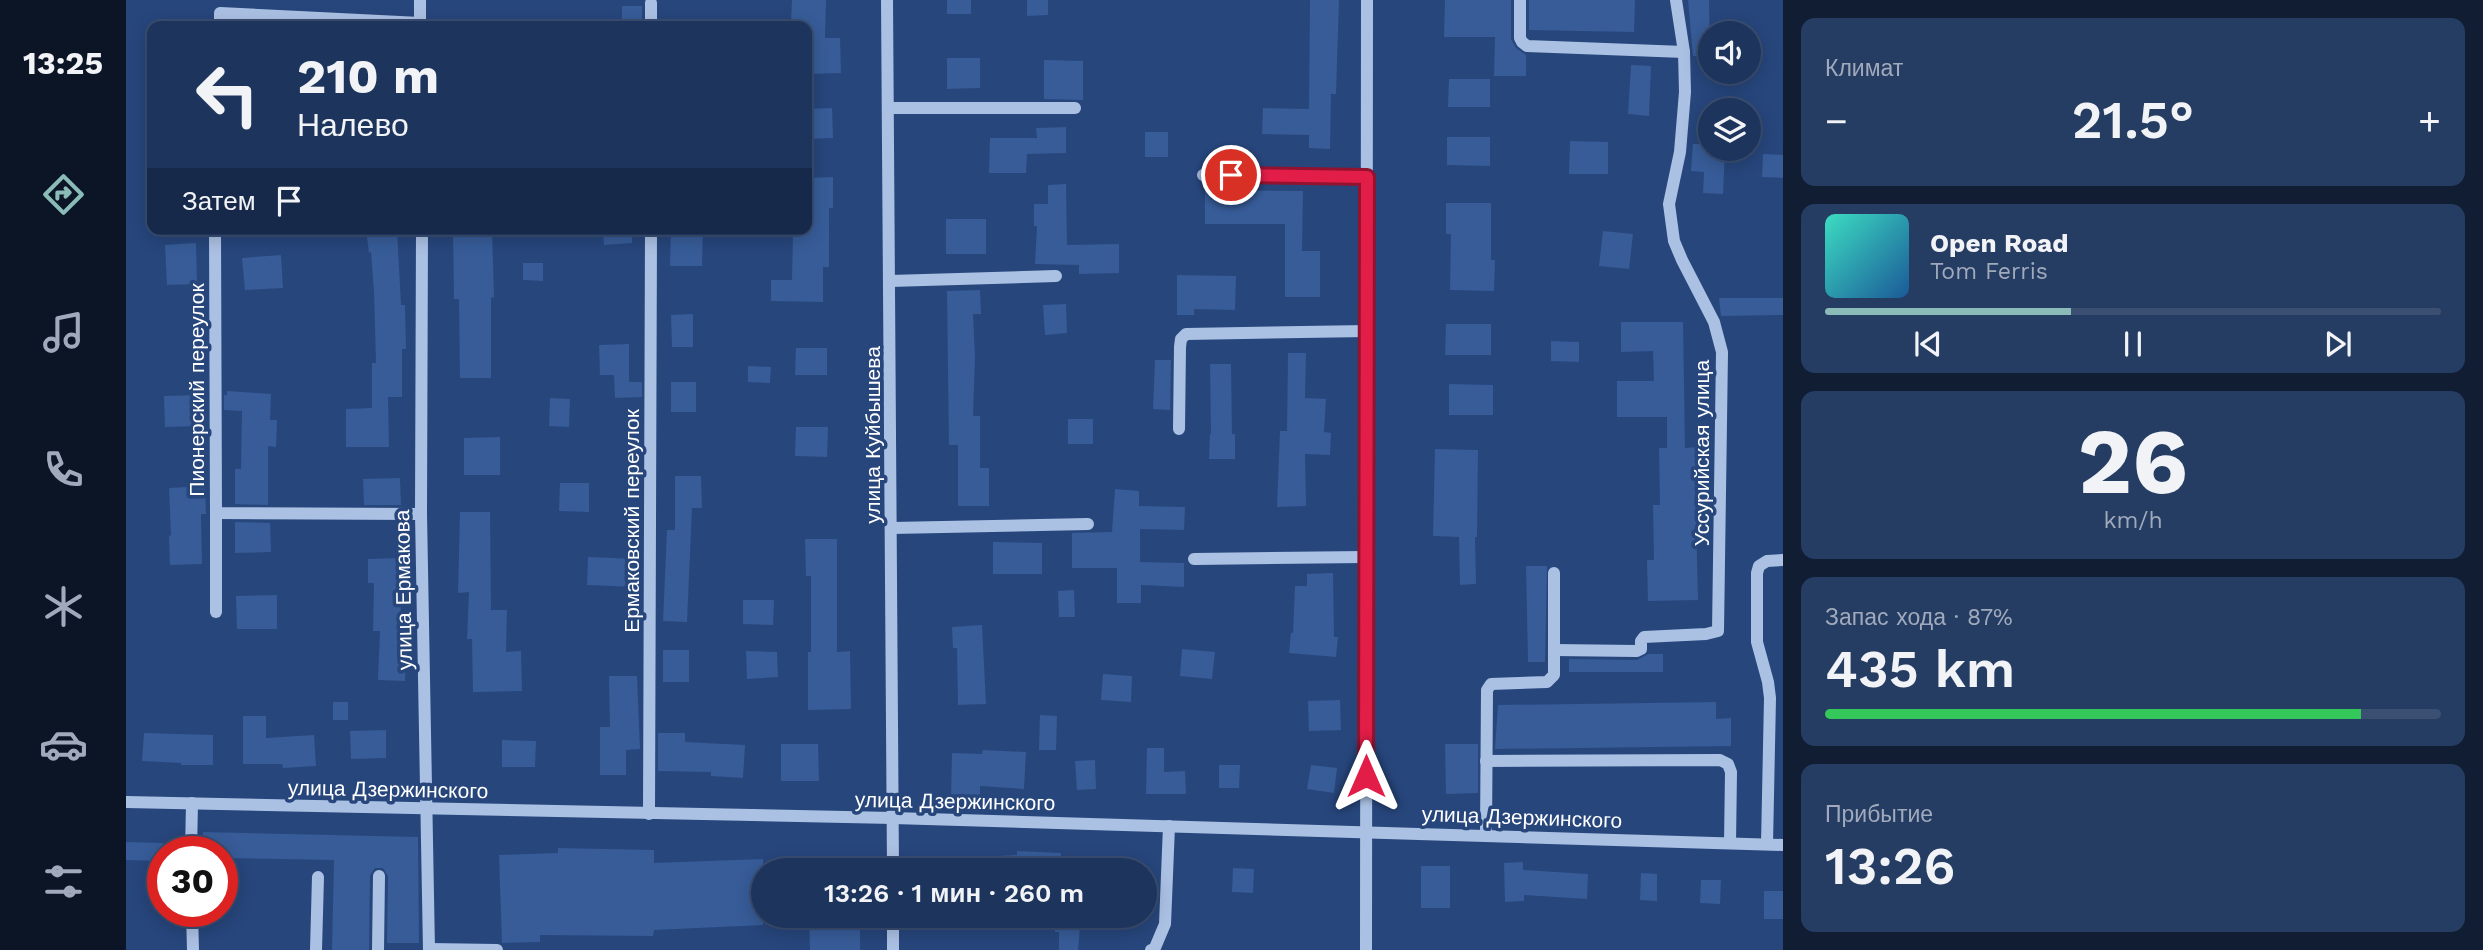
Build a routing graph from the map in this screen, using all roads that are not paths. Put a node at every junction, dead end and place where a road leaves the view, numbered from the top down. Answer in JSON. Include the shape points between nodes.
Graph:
{"nodes":[{"id":1,"x":420,"y":0,"type":"edge"},
{"id":2,"x":887,"y":0,"type":"edge"},
{"id":3,"x":1367,"y":0,"type":"edge"},
{"id":4,"x":1520,"y":0,"type":"edge"},
{"id":5,"x":1676,"y":0,"type":"edge"},
{"id":6,"x":651,"y":3,"type":"dead end"},
{"id":7,"x":220,"y":21,"type":"edge"},
{"id":8,"x":353,"y":21,"type":"edge"},
{"id":9,"x":420,"y":21,"type":"edge"},
{"id":10,"x":651,"y":21,"type":"edge"},
{"id":11,"x":1684,"y":52,"type":"junction"},
{"id":12,"x":888,"y":108,"type":"junction"},
{"id":13,"x":1075,"y":108,"type":"dead end"},
{"id":14,"x":1203,"y":174,"type":"dead end"},
{"id":15,"x":1367,"y":177,"type":"junction"},
{"id":16,"x":215,"y":235,"type":"edge"},
{"id":17,"x":422,"y":235,"type":"edge"},
{"id":18,"x":651,"y":235,"type":"edge"},
{"id":19,"x":1056,"y":276,"type":"dead end"},
{"id":20,"x":890,"y":281,"type":"junction"},
{"id":21,"x":1367,"y":331,"type":"junction"},
{"id":22,"x":1179,"y":429,"type":"dead end"},
{"id":23,"x":216,"y":513,"type":"junction"},
{"id":24,"x":421,"y":514,"type":"junction"},
{"id":25,"x":1088,"y":524,"type":"dead end"},
{"id":26,"x":891,"y":528,"type":"junction"},
{"id":27,"x":1365,"y":557,"type":"junction"},
{"id":28,"x":1194,"y":559,"type":"dead end"},
{"id":29,"x":1783,"y":560,"type":"edge"},
{"id":30,"x":1554,"y":573,"type":"dead end"},
{"id":31,"x":216,"y":612,"type":"dead end"},
{"id":32,"x":1554,"y":650,"type":"junction"},
{"id":33,"x":1486,"y":761,"type":"junction"},
{"id":34,"x":126,"y":802,"type":"edge"},
{"id":35,"x":192,"y":803,"type":"junction"},
{"id":36,"x":426,"y":810,"type":"junction"},
{"id":37,"x":649,"y":814,"type":"junction"},
{"id":38,"x":893,"y":818,"type":"junction"},
{"id":39,"x":1168,"y":826,"type":"junction"},
{"id":40,"x":1366,"y":831,"type":"junction"},
{"id":41,"x":1486,"y":835,"type":"junction"},
{"id":42,"x":191,"y":836,"type":"edge"},
{"id":43,"x":1730,"y":843,"type":"junction"},
{"id":44,"x":1767,"y":844,"type":"junction"},
{"id":45,"x":1783,"y":845,"type":"edge"},
{"id":46,"x":893,"y":858,"type":"edge"},
{"id":47,"x":379,"y":876,"type":"dead end"},
{"id":48,"x":318,"y":877,"type":"dead end"},
{"id":49,"x":192,"y":927,"type":"edge"},
{"id":50,"x":893,"y":928,"type":"edge"},
{"id":51,"x":429,"y":949,"type":"edge"},
{"id":52,"x":193,"y":950,"type":"edge"},
{"id":53,"x":316,"y":950,"type":"edge"},
{"id":54,"x":378,"y":950,"type":"edge"},
{"id":55,"x":497,"y":950,"type":"edge"},
{"id":56,"x":894,"y":950,"type":"edge"},
{"id":57,"x":1151,"y":950,"type":"edge"},
{"id":58,"x":1366,"y":950,"type":"edge"}],
"edges":[{"from":1,"to":9,"type":"street"},
{"from":2,"to":12,"type":"street","name":"улица Куйбышева"},
{"from":3,"to":15,"type":"street"},
{"from":4,"to":11,"type":"street","via":[[1520,37],[1527,46]]},
{"from":5,"to":11,"type":"street","name":"Уссурийская улица"},
{"from":6,"to":10,"type":"street"},
{"from":7,"to":8,"type":"street","via":[[220,13]]},
{"from":11,"to":32,"type":"street","name":"Уссурийская улица","via":[[1680,152],[1669,204],[1675,241],[1714,322],[1722,352],[1718,631],[1644,637],[1642,649],[1637,650]]},
{"from":12,"to":13,"type":"street"},
{"from":12,"to":20,"type":"street","name":"улица Куйбышева"},
{"from":14,"to":15,"type":"street"},
{"from":15,"to":21,"type":"street"},
{"from":16,"to":23,"type":"street","name":"Пионерский переулок"},
{"from":17,"to":24,"type":"street","name":"улица Ермакова"},
{"from":18,"to":37,"type":"street","name":"Ермаковский переулок"},
{"from":19,"to":20,"type":"street"},
{"from":20,"to":26,"type":"street","name":"улица Куйбышева"},
{"from":21,"to":22,"type":"street","via":[[1186,334],[1180,347]]},
{"from":21,"to":27,"type":"street"},
{"from":23,"to":24,"type":"street","name":"Пионерский переулок"},
{"from":23,"to":31,"type":"street"},
{"from":24,"to":36,"type":"street","name":"улица Ермакова"},
{"from":25,"to":26,"type":"street"},
{"from":26,"to":38,"type":"street","name":"улица Куйбышева"},
{"from":27,"to":28,"type":"street"},
{"from":27,"to":40,"type":"street"},
{"from":29,"to":44,"type":"street","via":[[1767,561],[1757,573],[1757,642],[1770,698]]},
{"from":30,"to":32,"type":"street"},
{"from":32,"to":33,"type":"street","via":[[1551,680],[1491,684],[1487,690]]},
{"from":33,"to":41,"type":"street"},
{"from":33,"to":43,"type":"street","via":[[1720,760],[1731,772]]},
{"from":34,"to":35,"type":"street","name":"улица Дзержинского"},
{"from":35,"to":36,"type":"street","name":"улица Дзержинского"},
{"from":35,"to":42,"type":"street"},
{"from":36,"to":37,"type":"street","name":"улица Дзержинского"},
{"from":36,"to":51,"type":"street","name":"улица Ермакова"},
{"from":37,"to":38,"type":"street","name":"улица Дзержинского"},
{"from":38,"to":39,"type":"street","name":"улица Дзержинского"},
{"from":38,"to":46,"type":"street","name":"улица Куйбышева"},
{"from":39,"to":40,"type":"street","name":"улица Дзержинского"},
{"from":39,"to":57,"type":"street","via":[[1165,924]]},
{"from":40,"to":41,"type":"street","name":"улица Дзержинского"},
{"from":40,"to":58,"type":"street"},
{"from":41,"to":43,"type":"street","name":"улица Дзержинского"},
{"from":43,"to":44,"type":"street","name":"улица Дзержинского"},
{"from":44,"to":45,"type":"street","name":"улица Дзержинского"},
{"from":47,"to":54,"type":"street"},
{"from":48,"to":53,"type":"street"},
{"from":49,"to":52,"type":"street"},
{"from":50,"to":56,"type":"street"},
{"from":51,"to":55,"type":"street"}]}
